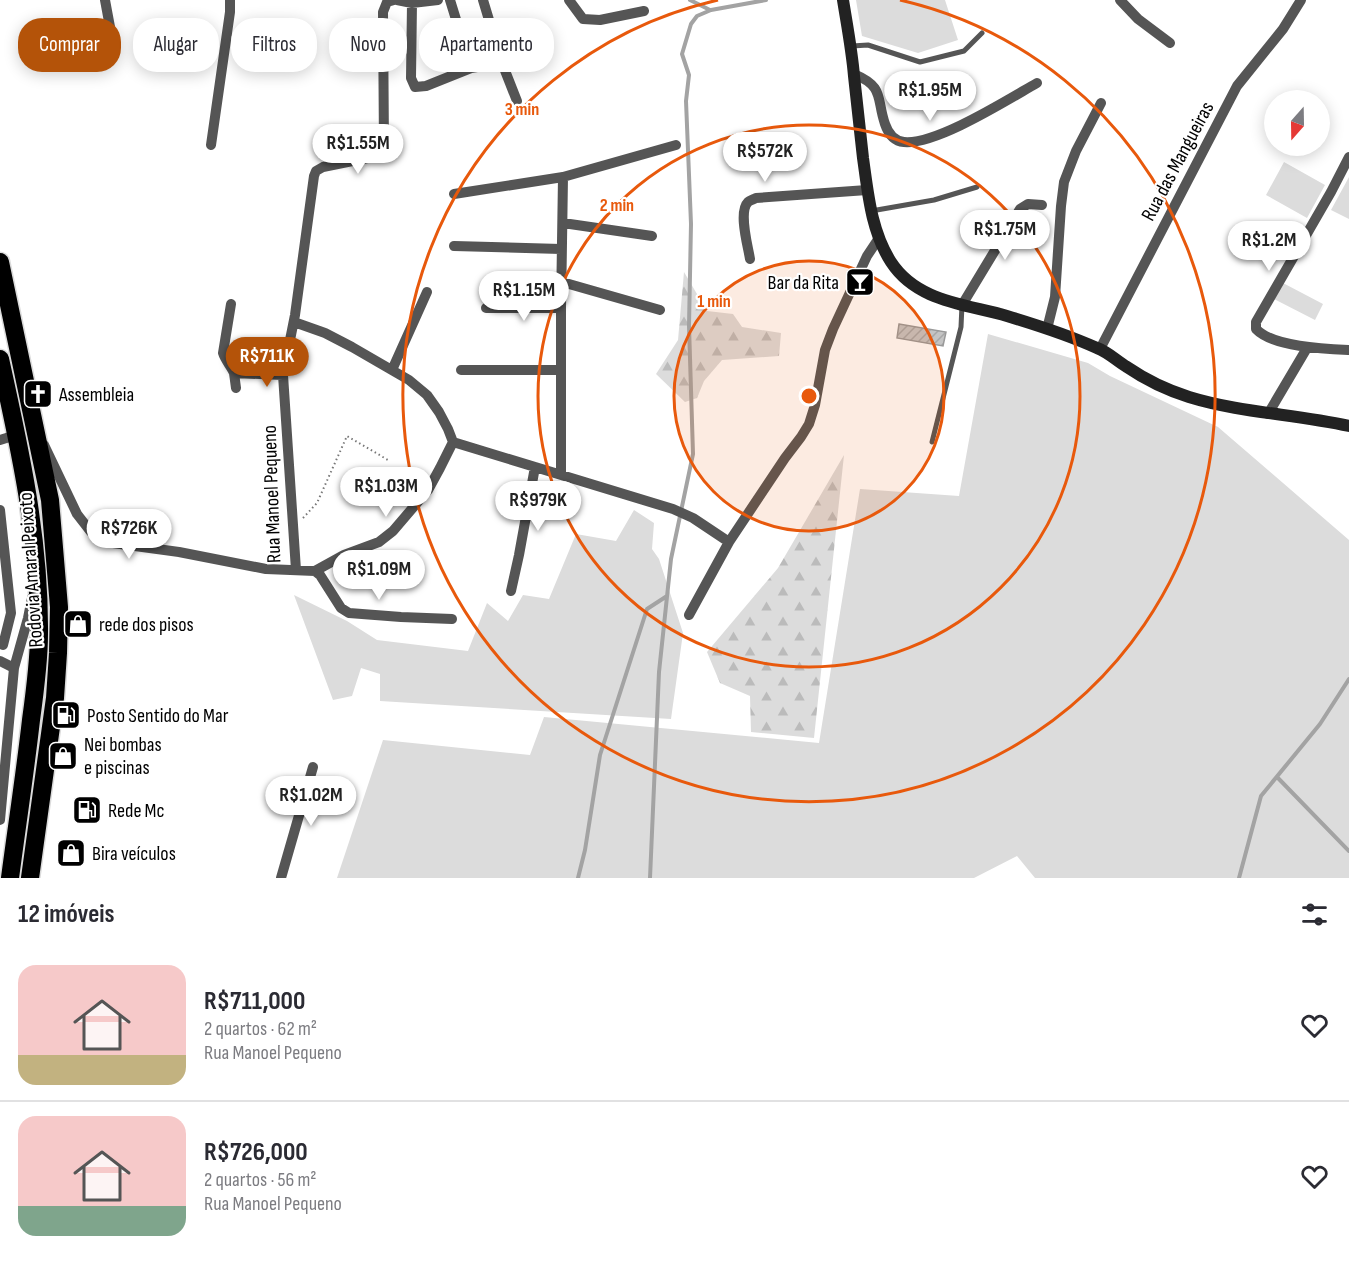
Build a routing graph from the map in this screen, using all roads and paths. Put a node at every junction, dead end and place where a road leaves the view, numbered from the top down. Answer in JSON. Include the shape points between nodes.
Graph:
{"nodes":[{"id":1,"x":105,"y":0,"type":"edge"},
{"id":2,"x":230,"y":0,"type":"edge"},
{"id":3,"x":396,"y":0,"type":"edge"},
{"id":4,"x":438,"y":0,"type":"edge"},
{"id":5,"x":450,"y":0,"type":"edge"},
{"id":6,"x":483,"y":0,"type":"edge"},
{"id":7,"x":569,"y":0,"type":"edge"},
{"id":8,"x":843,"y":0,"type":"edge"},
{"id":9,"x":1120,"y":0,"type":"edge"},
{"id":10,"x":1301,"y":0,"type":"edge"},
{"id":11,"x":412,"y":3,"type":"junction"},
{"id":12,"x":644,"y":11,"type":"dead end"},
{"id":13,"x":108,"y":18,"type":"edge"},
{"id":14,"x":456,"y":18,"type":"edge"},
{"id":15,"x":488,"y":18,"type":"edge"},
{"id":16,"x":982,"y":33,"type":"dead end"},
{"id":17,"x":1170,"y":43,"type":"dead end"},
{"id":18,"x":850,"y":46,"type":"junction"},
{"id":19,"x":461,"y":72,"type":"edge"},
{"id":20,"x":506,"y":72,"type":"edge"},
{"id":21,"x":854,"y":74,"type":"junction"},
{"id":22,"x":1037,"y":83,"type":"dead end"},
{"id":23,"x":517,"y":101,"type":"dead end"},
{"id":24,"x":1101,"y":103,"type":"dead end"},
{"id":25,"x":675,"y":145,"type":"dead end"},
{"id":26,"x":211,"y":146,"type":"dead end"},
{"id":27,"x":1349,"y":157,"type":"edge"},
{"id":28,"x":563,"y":177,"type":"junction"},
{"id":29,"x":977,"y":188,"type":"dead end"},
{"id":30,"x":867,"y":190,"type":"junction"},
{"id":31,"x":454,"y":194,"type":"dead end"},
{"id":32,"x":1042,"y":205,"type":"dead end"},
{"id":33,"x":871,"y":211,"type":"junction"},
{"id":34,"x":562,"y":223,"type":"junction"},
{"id":35,"x":652,"y":236,"type":"dead end"},
{"id":36,"x":879,"y":238,"type":"junction"},
{"id":37,"x":453,"y":246,"type":"dead end"},
{"id":38,"x":561,"y":249,"type":"junction"},
{"id":39,"x":750,"y":259,"type":"dead end"},
{"id":40,"x":0,"y":262,"type":"edge"},
{"id":41,"x":562,"y":282,"type":"junction"},
{"id":42,"x":427,"y":292,"type":"dead end"},
{"id":43,"x":231,"y":304,"type":"dead end"},
{"id":44,"x":962,"y":306,"type":"junction"},
{"id":45,"x":486,"y":308,"type":"dead end"},
{"id":46,"x":561,"y":308,"type":"junction"},
{"id":47,"x":660,"y":310,"type":"dead end"},
{"id":48,"x":294,"y":322,"type":"junction"},
{"id":49,"x":1047,"y":329,"type":"junction"},
{"id":50,"x":1307,"y":348,"type":"junction"},
{"id":51,"x":1100,"y":349,"type":"junction"},
{"id":52,"x":1349,"y":350,"type":"edge"},
{"id":53,"x":0,"y":359,"type":"edge"},
{"id":54,"x":392,"y":370,"type":"junction"},
{"id":55,"x":461,"y":370,"type":"dead end"},
{"id":56,"x":560,"y":370,"type":"junction"},
{"id":57,"x":234,"y":373,"type":"junction"},
{"id":58,"x":283,"y":375,"type":"junction"},
{"id":59,"x":236,"y":388,"type":"dead end"},
{"id":60,"x":1268,"y":414,"type":"junction"},
{"id":61,"x":1349,"y":426,"type":"edge"},
{"id":62,"x":36,"y":433,"type":"junction"},
{"id":63,"x":8,"y":437,"type":"edge"},
{"id":64,"x":453,"y":442,"type":"junction"},
{"id":65,"x":932,"y":442,"type":"dead end"},
{"id":66,"x":388,"y":460,"type":"dead end"},
{"id":67,"x":535,"y":467,"type":"junction"},
{"id":68,"x":561,"y":474,"type":"junction"},
{"id":69,"x":0,"y":510,"type":"edge"},
{"id":70,"x":294,"y":529,"type":"junction"},
{"id":71,"x":729,"y":542,"type":"junction"},
{"id":72,"x":296,"y":570,"type":"junction"},
{"id":73,"x":36,"y":571,"type":"junction"},
{"id":74,"x":315,"y":571,"type":"junction"},
{"id":75,"x":511,"y":591,"type":"dead end"},
{"id":76,"x":689,"y":615,"type":"dead end"},
{"id":77,"x":28,"y":618,"type":"junction"},
{"id":78,"x":452,"y":619,"type":"dead end"},
{"id":79,"x":2,"y":646,"type":"edge"},
{"id":80,"x":0,"y":662,"type":"edge"},
{"id":81,"x":14,"y":668,"type":"junction"},
{"id":82,"x":313,"y":768,"type":"dead end"},
{"id":83,"x":2,"y":787,"type":"junction"},
{"id":84,"x":23,"y":790,"type":"junction"},
{"id":85,"x":0,"y":820,"type":"edge"},
{"id":86,"x":7,"y":870,"type":"edge"},
{"id":87,"x":30,"y":878,"type":"edge"},
{"id":88,"x":281,"y":878,"type":"edge"}],
"edges":[{"from":1,"to":13,"type":"street"},
{"from":2,"to":26,"type":"street"},
{"from":3,"to":11,"type":"street"},
{"from":3,"to":48,"type":"street","name":"Rua Manoel Pequeno","via":[[387,2],[383,12],[384,149],[377,156],[316,171]]},
{"from":4,"to":11,"type":"street"},
{"from":5,"to":14,"type":"street"},
{"from":6,"to":15,"type":"street"},
{"from":7,"to":12,"type":"street","via":[[583,19],[600,20]]},
{"from":8,"to":18,"type":"street"},
{"from":9,"to":17,"type":"street"},
{"from":10,"to":51,"type":"street","name":"Rua das Mangueiras","via":[[1237,86]]},
{"from":11,"to":19,"type":"street","via":[[414,87]]},
{"from":16,"to":18,"type":"lane","via":[[964,51],[920,62],[868,45]]},
{"from":18,"to":21,"type":"street"},
{"from":20,"to":23,"type":"street"},
{"from":21,"to":22,"type":"street","via":[[869,80],[877,91],[886,125],[893,138],[902,142],[918,141],[957,127]]},
{"from":21,"to":30,"type":"street"},
{"from":24,"to":49,"type":"street","via":[[1064,182],[1055,297]]},
{"from":25,"to":28,"type":"street"},
{"from":27,"to":50,"type":"street","via":[[1256,322],[1261,334]]},
{"from":28,"to":31,"type":"street"},
{"from":28,"to":34,"type":"street"},
{"from":29,"to":33,"type":"lane"},
{"from":30,"to":33,"type":"street"},
{"from":30,"to":39,"type":"street","via":[[748,201],[743,217]]},
{"from":32,"to":44,"type":"street","via":[[1028,204],[1020,209]]},
{"from":33,"to":36,"type":"street"},
{"from":34,"to":35,"type":"street"},
{"from":34,"to":38,"type":"street"},
{"from":36,"to":44,"type":"street","via":[[906,280],[928,294]]},
{"from":36,"to":71,"type":"street","via":[[825,350],[809,424]]},
{"from":37,"to":38,"type":"street"},
{"from":38,"to":41,"type":"street"},
{"from":40,"to":62,"type":"highway","name":"Rodovia Amaral Peixoto"},
{"from":41,"to":46,"type":"street"},
{"from":41,"to":47,"type":"street"},
{"from":42,"to":54,"type":"street"},
{"from":43,"to":57,"type":"street","via":[[223,352]]},
{"from":44,"to":49,"type":"street"},
{"from":44,"to":65,"type":"lane","via":[[961,327]]},
{"from":45,"to":46,"type":"street"},
{"from":46,"to":56,"type":"street"},
{"from":48,"to":54,"type":"street","via":[[325,333]]},
{"from":48,"to":58,"type":"street","name":"Rua Manoel Pequeno"},
{"from":49,"to":51,"type":"street"},
{"from":50,"to":52,"type":"street"},
{"from":50,"to":60,"type":"street"},
{"from":51,"to":60,"type":"street","via":[[1178,393]]},
{"from":53,"to":63,"type":"highway","name":"Rodovia Amaral Peixoto"},
{"from":54,"to":64,"type":"street","via":[[427,395],[440,412]]},
{"from":55,"to":56,"type":"street"},
{"from":56,"to":68,"type":"street"},
{"from":57,"to":58,"type":"street"},
{"from":57,"to":59,"type":"street"},
{"from":58,"to":70,"type":"street","name":"Rua Manoel Pequeno"},
{"from":60,"to":61,"type":"street"},
{"from":62,"to":72,"type":"street","name":"Rua Manoel Pequeno","via":[[77,514],[91,532],[113,543],[266,569]]},
{"from":62,"to":87,"type":"highway","name":"Rodovia Amaral Peixoto","via":[[50,500],[59,619],[54,698]]},
{"from":63,"to":73,"type":"highway","name":"Rodovia Amaral Peixoto","via":[[30,504]]},
{"from":64,"to":67,"type":"street"},
{"from":64,"to":74,"type":"street","via":[[428,490],[393,531],[379,542]]},
{"from":66,"to":70,"type":"path","via":[[347,436],[317,503]]},
{"from":67,"to":68,"type":"street"},
{"from":67,"to":75,"type":"street"},
{"from":68,"to":71,"type":"street","via":[[673,509]]},
{"from":69,"to":79,"type":"street","via":[[11,613]]},
{"from":70,"to":72,"type":"street","name":"Rua Manoel Pequeno"},
{"from":71,"to":76,"type":"street"},
{"from":72,"to":74,"type":"street"},
{"from":73,"to":77,"type":"street"},
{"from":73,"to":84,"type":"highway","name":"Rodovia Amaral Peixoto","via":[[38,656]]},
{"from":74,"to":78,"type":"street","via":[[340,608],[349,613]]},
{"from":77,"to":79,"type":"street"},
{"from":77,"to":81,"type":"street"},
{"from":80,"to":81,"type":"street"},
{"from":81,"to":83,"type":"street"},
{"from":82,"to":88,"type":"street"},
{"from":83,"to":84,"type":"lane"},
{"from":83,"to":85,"type":"street"},
{"from":84,"to":86,"type":"highway","name":"Rodovia Amaral Peixoto"}]}
